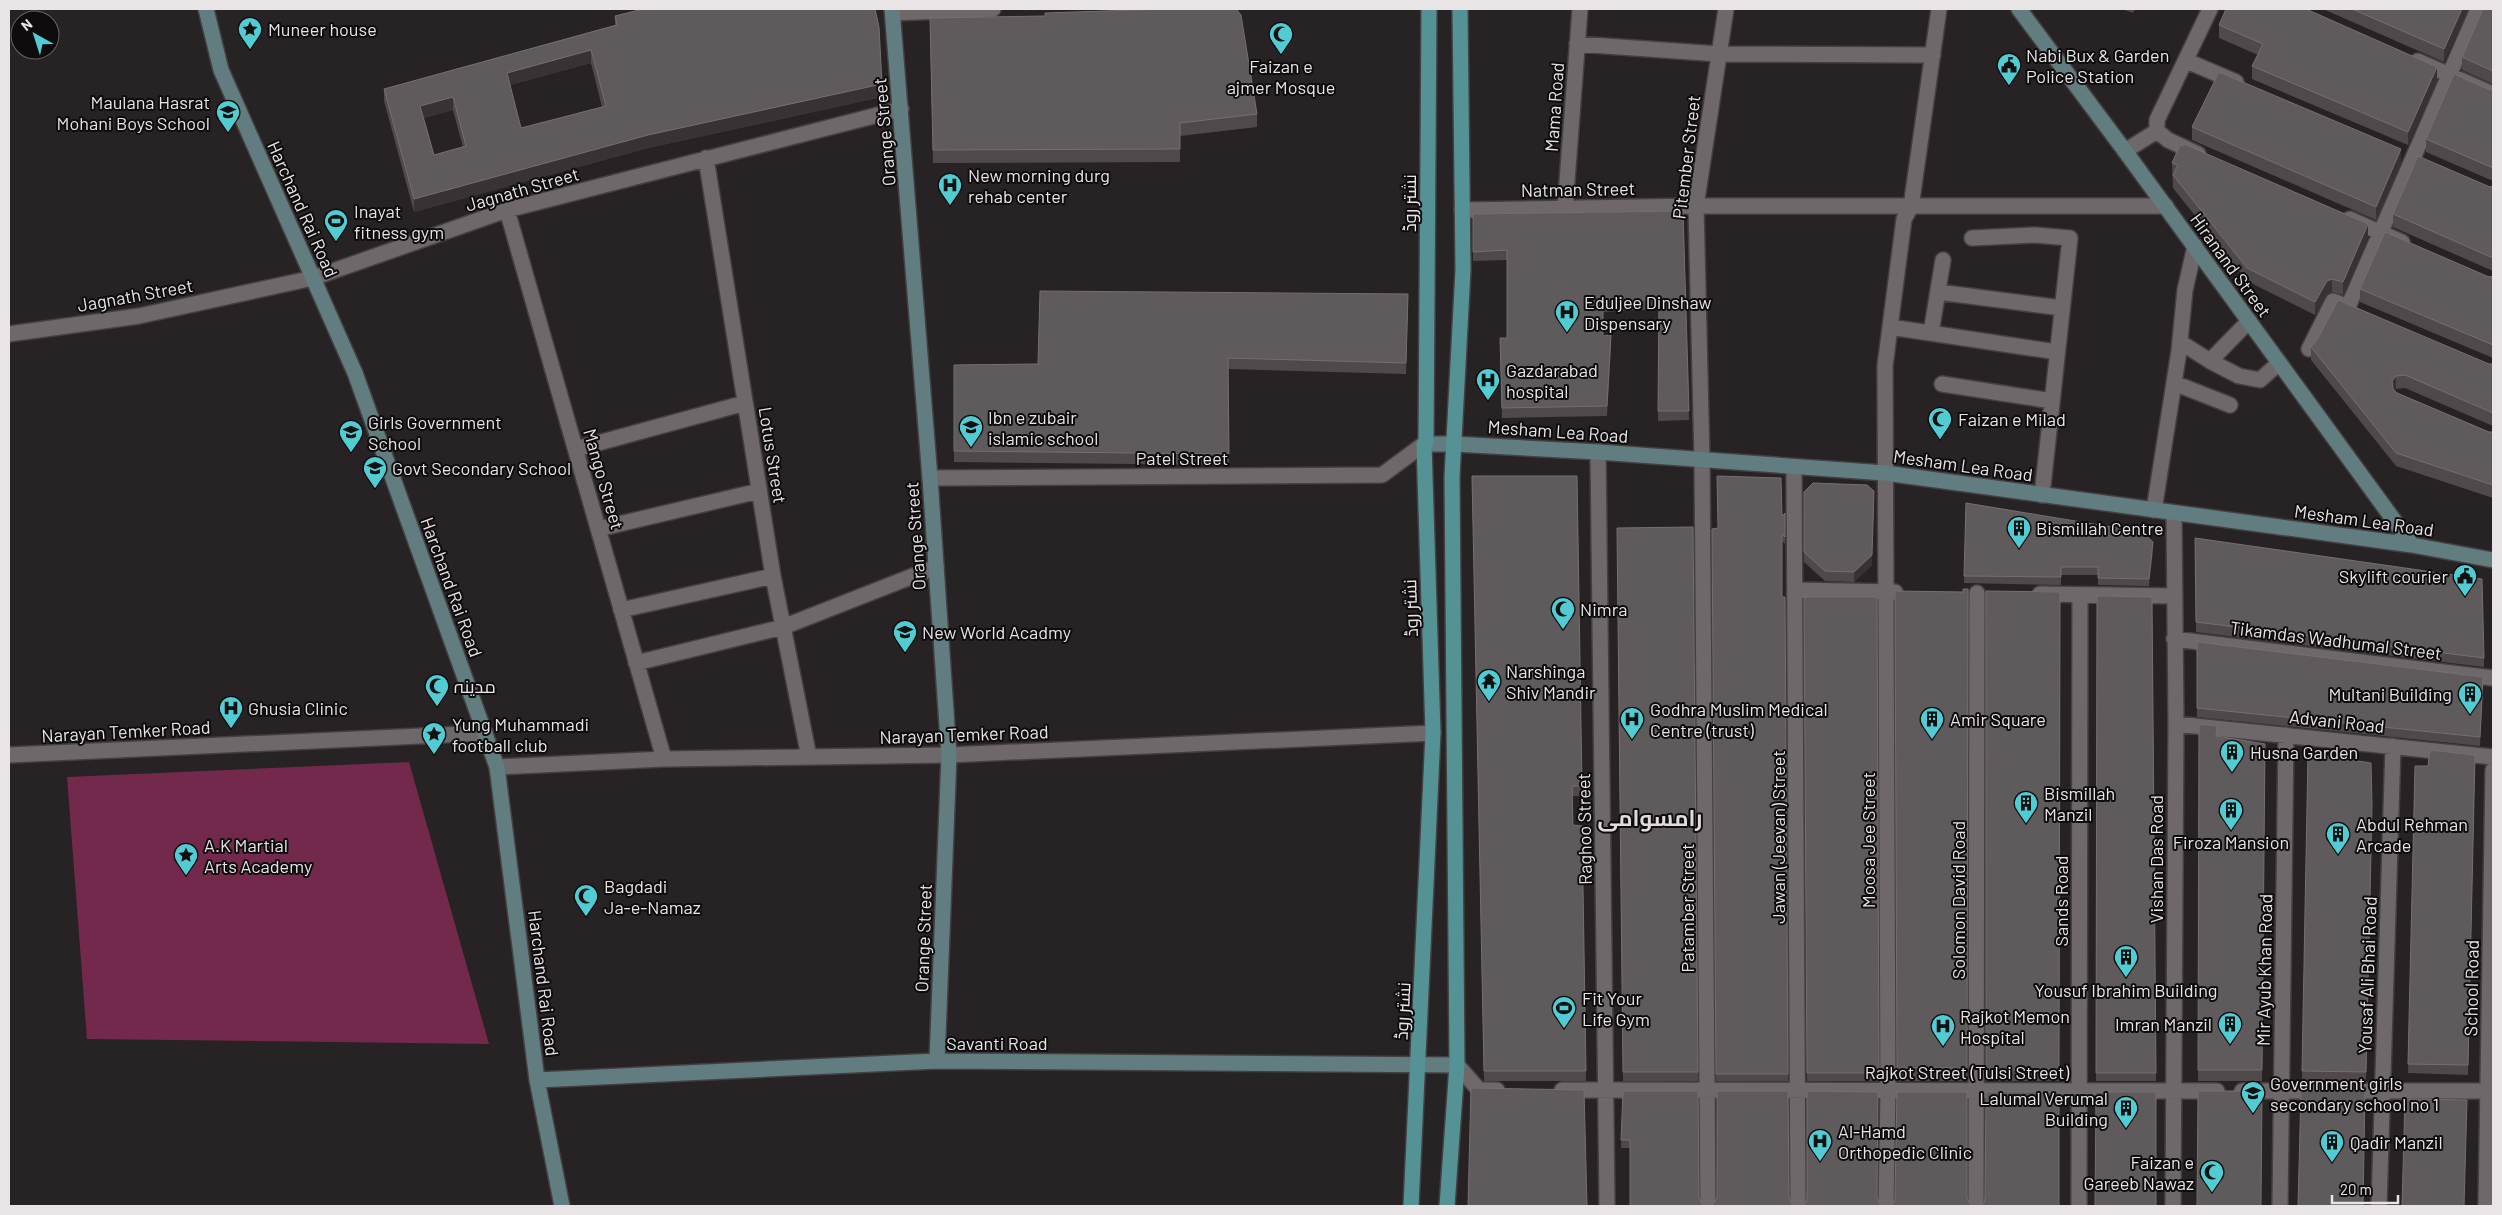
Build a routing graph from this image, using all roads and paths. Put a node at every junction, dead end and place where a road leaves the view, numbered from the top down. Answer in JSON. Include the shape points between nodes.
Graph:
{"nodes":[{"id":1,"x":206,"y":9,"type":"edge"},
{"id":2,"x":992,"y":9,"type":"edge"},
{"id":3,"x":1429,"y":9,"type":"edge"},
{"id":4,"x":1460,"y":9,"type":"edge"},
{"id":5,"x":1580,"y":9,"type":"edge"},
{"id":6,"x":1726,"y":9,"type":"edge"},
{"id":7,"x":1939,"y":9,"type":"edge"},
{"id":8,"x":2018,"y":9,"type":"edge"},
{"id":9,"x":2210,"y":9,"type":"edge"},
{"id":10,"x":2478,"y":9,"type":"edge"},
{"id":11,"x":893,"y":11,"type":"edge"},
{"id":12,"x":1577,"y":44,"type":"junction"},
{"id":13,"x":1719,"y":54,"type":"junction"},
{"id":14,"x":1932,"y":55,"type":"junction"},
{"id":15,"x":2406,"y":55,"type":"edge"},
{"id":16,"x":2187,"y":61,"type":"junction"},
{"id":17,"x":2450,"y":74,"type":"junction"},
{"id":18,"x":2250,"y":88,"type":"edge"},
{"id":19,"x":2493,"y":94,"type":"edge"},
{"id":20,"x":901,"y":109,"type":"junction"},
{"id":21,"x":2157,"y":131,"type":"junction"},
{"id":22,"x":2396,"y":150,"type":"edge"},
{"id":23,"x":2126,"y":151,"type":"junction"},
{"id":24,"x":706,"y":158,"type":"junction"},
{"id":25,"x":2418,"y":159,"type":"junction"},
{"id":26,"x":2212,"y":160,"type":"edge"},
{"id":27,"x":1696,"y":206,"type":"junction"},
{"id":28,"x":2166,"y":206,"type":"junction"},
{"id":29,"x":1911,"y":207,"type":"junction"},
{"id":30,"x":1565,"y":208,"type":"junction"},
{"id":31,"x":508,"y":210,"type":"junction"},
{"id":32,"x":1462,"y":210,"type":"junction"},
{"id":33,"x":2337,"y":214,"type":"edge"},
{"id":34,"x":2382,"y":233,"type":"junction"},
{"id":35,"x":1972,"y":238,"type":"dead end"},
{"id":36,"x":2195,"y":246,"type":"junction"},
{"id":37,"x":2416,"y":248,"type":"edge"},
{"id":38,"x":1943,"y":260,"type":"dead end"},
{"id":39,"x":313,"y":278,"type":"junction"},
{"id":40,"x":1938,"y":292,"type":"junction"},
{"id":41,"x":2348,"y":307,"type":"junction"},
{"id":42,"x":2062,"y":308,"type":"junction"},
{"id":43,"x":2366,"y":314,"type":"edge"},
{"id":44,"x":2249,"y":321,"type":"junction"},
{"id":45,"x":1890,"y":327,"type":"junction"},
{"id":46,"x":9,"y":334,"type":"edge"},
{"id":47,"x":1931,"y":334,"type":"junction"},
{"id":48,"x":2180,"y":342,"type":"junction"},
{"id":49,"x":2309,"y":350,"type":"dead end"},
{"id":50,"x":2057,"y":352,"type":"junction"},
{"id":51,"x":2210,"y":361,"type":"junction"},
{"id":52,"x":2279,"y":363,"type":"junction"},
{"id":53,"x":2174,"y":383,"type":"junction"},
{"id":54,"x":1942,"y":384,"type":"dead end"},
{"id":55,"x":2052,"y":401,"type":"junction"},
{"id":56,"x":745,"y":403,"type":"junction"},
{"id":57,"x":2230,"y":405,"type":"dead end"},
{"id":58,"x":1424,"y":444,"type":"junction"},
{"id":59,"x":1454,"y":444,"type":"junction"},
{"id":60,"x":576,"y":449,"type":"junction"},
{"id":61,"x":1598,"y":452,"type":"junction"},
{"id":62,"x":1702,"y":460,"type":"junction"},
{"id":63,"x":1794,"y":466,"type":"junction"},
{"id":64,"x":1885,"y":473,"type":"junction"},
{"id":65,"x":930,"y":478,"type":"junction"},
{"id":66,"x":759,"y":491,"type":"junction"},
{"id":67,"x":2042,"y":495,"type":"junction"},
{"id":68,"x":2154,"y":510,"type":"junction"},
{"id":69,"x":2174,"y":513,"type":"junction"},
{"id":70,"x":598,"y":529,"type":"junction"},
{"id":71,"x":2412,"y":545,"type":"junction"},
{"id":72,"x":2493,"y":560,"type":"edge"},
{"id":73,"x":936,"y":567,"type":"junction"},
{"id":74,"x":772,"y":576,"type":"junction"},
{"id":75,"x":1795,"y":590,"type":"junction"},
{"id":76,"x":1885,"y":592,"type":"junction"},
{"id":77,"x":1913,"y":592,"type":"edge"},
{"id":78,"x":1958,"y":593,"type":"edge"},
{"id":79,"x":1977,"y":593,"type":"junction"},
{"id":80,"x":1996,"y":593,"type":"edge"},
{"id":81,"x":2024,"y":594,"type":"edge"},
{"id":82,"x":2080,"y":595,"type":"junction"},
{"id":83,"x":2174,"y":596,"type":"junction"},
{"id":84,"x":621,"y":610,"type":"junction"},
{"id":85,"x":783,"y":627,"type":"junction"},
{"id":86,"x":2174,"y":639,"type":"junction"},
{"id":87,"x":636,"y":663,"type":"junction"},
{"id":88,"x":2493,"y":678,"type":"edge"},
{"id":89,"x":2176,"y":724,"type":"junction"},
{"id":90,"x":485,"y":733,"type":"junction"},
{"id":91,"x":1433,"y":734,"type":"junction"},
{"id":92,"x":2286,"y":735,"type":"junction"},
{"id":93,"x":2393,"y":746,"type":"junction"},
{"id":94,"x":9,"y":755,"type":"edge"},
{"id":95,"x":949,"y":755,"type":"junction"},
{"id":96,"x":809,"y":756,"type":"junction"},
{"id":97,"x":2493,"y":756,"type":"edge"},
{"id":98,"x":664,"y":759,"type":"junction"},
{"id":99,"x":497,"y":767,"type":"junction"},
{"id":100,"x":2493,"y":770,"type":"edge"},
{"id":101,"x":936,"y":1061,"type":"junction"},
{"id":102,"x":1418,"y":1065,"type":"junction"},
{"id":103,"x":1457,"y":1065,"type":"junction"},
{"id":104,"x":538,"y":1080,"type":"junction"},
{"id":105,"x":1508,"y":1090,"type":"edge"},
{"id":106,"x":1547,"y":1090,"type":"edge"},
{"id":107,"x":1606,"y":1090,"type":"junction"},
{"id":108,"x":1707,"y":1090,"type":"junction"},
{"id":109,"x":1798,"y":1090,"type":"junction"},
{"id":110,"x":1888,"y":1090,"type":"junction"},
{"id":111,"x":1976,"y":1091,"type":"junction"},
{"id":112,"x":2080,"y":1091,"type":"junction"},
{"id":113,"x":2173,"y":1091,"type":"junction"},
{"id":114,"x":2281,"y":1091,"type":"junction"},
{"id":115,"x":2382,"y":1091,"type":"junction"},
{"id":116,"x":2488,"y":1091,"type":"junction"},
{"id":117,"x":562,"y":1206,"type":"edge"},
{"id":118,"x":1411,"y":1206,"type":"edge"},
{"id":119,"x":1447,"y":1206,"type":"edge"},
{"id":120,"x":1607,"y":1206,"type":"edge"},
{"id":121,"x":1708,"y":1206,"type":"edge"},
{"id":122,"x":1798,"y":1206,"type":"edge"},
{"id":123,"x":1886,"y":1206,"type":"edge"},
{"id":124,"x":1976,"y":1206,"type":"edge"},
{"id":125,"x":2080,"y":1206,"type":"edge"},
{"id":126,"x":2173,"y":1206,"type":"edge"},
{"id":127,"x":2280,"y":1206,"type":"edge"},
{"id":128,"x":2379,"y":1206,"type":"edge"},
{"id":129,"x":2486,"y":1206,"type":"edge"}],
"edges":[{"from":1,"to":39,"type":"street","name":"Harchand Rai Road","via":[[221,70]]},
{"from":2,"to":11,"type":"street"},
{"from":3,"to":58,"type":"main road","name":"نشتر روڈ"},
{"from":4,"to":32,"type":"main road"},
{"from":5,"to":12,"type":"street","name":"Mama Road"},
{"from":6,"to":13,"type":"street","name":"Pitember Street"},
{"from":7,"to":14,"type":"street","name":"Moosa Jee Street"},
{"from":8,"to":23,"type":"street","name":"Hiranand Street"},
{"from":9,"to":16,"type":"street"},
{"from":10,"to":17,"type":"street"},
{"from":11,"to":20,"type":"street","name":"Orange Street"},
{"from":12,"to":13,"type":"street"},
{"from":12,"to":30,"type":"street","name":"Mama Road"},
{"from":13,"to":14,"type":"street"},
{"from":13,"to":27,"type":"street","name":"Pitember Street"},
{"from":14,"to":29,"type":"street","name":"Moosa Jee Street"},
{"from":15,"to":17,"type":"street"},
{"from":16,"to":18,"type":"street"},
{"from":16,"to":21,"type":"street","via":[[2157,120]]},
{"from":17,"to":19,"type":"street"},
{"from":17,"to":25,"type":"street"},
{"from":20,"to":24,"type":"street","name":"Jagnath Street"},
{"from":20,"to":65,"type":"street","name":"Orange Street"},
{"from":21,"to":23,"type":"street"},
{"from":21,"to":26,"type":"street","via":[[2168,140]]},
{"from":22,"to":25,"type":"street"},
{"from":23,"to":28,"type":"street","name":"Hiranand Street"},
{"from":24,"to":31,"type":"street","name":"Jagnath Street"},
{"from":24,"to":56,"type":"street","name":"Lotus Street"},
{"from":25,"to":34,"type":"street"},
{"from":27,"to":29,"type":"street","name":"Natman Street"},
{"from":27,"to":30,"type":"street","name":"Natman Street"},
{"from":27,"to":62,"type":"street","name":"Pitember Street"},
{"from":28,"to":29,"type":"street","name":"Natman Street"},
{"from":28,"to":36,"type":"street","name":"Hiranand Street"},
{"from":29,"to":45,"type":"street","name":"Moosa Jee Street","via":[[1904,219]]},
{"from":30,"to":32,"type":"street","name":"Natman Street"},
{"from":31,"to":39,"type":"street","name":"Jagnath Street"},
{"from":31,"to":60,"type":"street","name":"Mango Street"},
{"from":32,"to":59,"type":"main road","via":[[1463,270]]},
{"from":33,"to":34,"type":"street"},
{"from":34,"to":37,"type":"street"},
{"from":34,"to":41,"type":"street"},
{"from":35,"to":42,"type":"street","via":[[2035,235],[2070,238]]},
{"from":36,"to":44,"type":"street","name":"Hiranand Street"},
{"from":36,"to":48,"type":"street","via":[[2185,290]]},
{"from":38,"to":40,"type":"street"},
{"from":39,"to":46,"type":"street","name":"Jagnath Street","via":[[139,316]]},
{"from":39,"to":90,"type":"street","name":"Harchand Rai Road","via":[[355,373]]},
{"from":40,"to":42,"type":"street"},
{"from":40,"to":47,"type":"street"},
{"from":41,"to":43,"type":"street"},
{"from":41,"to":49,"type":"street","via":[[2333,301]]},
{"from":42,"to":50,"type":"street"},
{"from":44,"to":51,"type":"street"},
{"from":44,"to":52,"type":"street","name":"Hiranand Street"},
{"from":45,"to":47,"type":"street"},
{"from":45,"to":64,"type":"street","name":"Moosa Jee Street","via":[[1885,366]]},
{"from":47,"to":50,"type":"street"},
{"from":48,"to":51,"type":"street"},
{"from":48,"to":53,"type":"street"},
{"from":50,"to":55,"type":"street"},
{"from":51,"to":52,"type":"street","via":[[2239,376],[2260,380]]},
{"from":52,"to":71,"type":"street","name":"Hiranand Street"},
{"from":53,"to":57,"type":"street"},
{"from":53,"to":68,"type":"street"},
{"from":54,"to":55,"type":"street"},
{"from":55,"to":67,"type":"street"},
{"from":56,"to":60,"type":"street"},
{"from":56,"to":66,"type":"street","name":"Lotus Street"},
{"from":58,"to":59,"type":"street","name":"Mesham Lea Road"},
{"from":58,"to":65,"type":"street","name":"Patel Street","via":[[1382,475]]},
{"from":58,"to":91,"type":"main road","name":"نشتر روڈ"},
{"from":59,"to":61,"type":"street","name":"Mesham Lea Road"},
{"from":59,"to":103,"type":"main road"},
{"from":60,"to":70,"type":"street","name":"Mango Street"},
{"from":61,"to":62,"type":"street","name":"Mesham Lea Road"},
{"from":61,"to":107,"type":"street","name":"Raghoo Street"},
{"from":62,"to":63,"type":"street","name":"Mesham Lea Road"},
{"from":62,"to":108,"type":"street","name":"Patamber Street"},
{"from":63,"to":64,"type":"street","name":"Mesham Lea Road"},
{"from":63,"to":75,"type":"street","name":"Jawan (Jeevan) Street"},
{"from":64,"to":67,"type":"street","name":"Mesham Lea Road"},
{"from":64,"to":76,"type":"street","name":"Moosa Jee Street"},
{"from":65,"to":73,"type":"street","name":"Orange Street"},
{"from":66,"to":70,"type":"street"},
{"from":66,"to":74,"type":"street","name":"Lotus Street"},
{"from":67,"to":68,"type":"street","name":"Mesham Lea Road"},
{"from":68,"to":69,"type":"street","name":"Mesham Lea Road"},
{"from":69,"to":71,"type":"street","name":"Mesham Lea Road"},
{"from":69,"to":83,"type":"street","name":"Vishan Das Road"},
{"from":70,"to":84,"type":"street","name":"Mango Street"},
{"from":71,"to":72,"type":"street","name":"Mesham Lea Road"},
{"from":73,"to":85,"type":"street"},
{"from":73,"to":95,"type":"street","name":"Orange Street"},
{"from":74,"to":84,"type":"street"},
{"from":74,"to":85,"type":"street","name":"Lotus Street"},
{"from":75,"to":76,"type":"street"},
{"from":75,"to":109,"type":"street","name":"Jawan (Jeevan) Street"},
{"from":76,"to":77,"type":"street"},
{"from":76,"to":110,"type":"street","name":"Moosa Jee Street"},
{"from":78,"to":79,"type":"street"},
{"from":79,"to":80,"type":"street"},
{"from":79,"to":111,"type":"street","name":"Solomon David Road"},
{"from":81,"to":82,"type":"street"},
{"from":82,"to":83,"type":"street"},
{"from":82,"to":112,"type":"street","name":"Sands Road"},
{"from":83,"to":86,"type":"street","name":"Vishan Das Road"},
{"from":84,"to":87,"type":"street","name":"Mango Street"},
{"from":85,"to":87,"type":"street"},
{"from":85,"to":96,"type":"street","name":"Lotus Street"},
{"from":86,"to":88,"type":"street","name":"Tikamdas Wadhumal Street"},
{"from":86,"to":89,"type":"street","name":"Vishan Das Road"},
{"from":87,"to":98,"type":"street","name":"Mango Street"},
{"from":89,"to":92,"type":"street","name":"Advani Road"},
{"from":89,"to":113,"type":"street","name":"Vishan Das Road"},
{"from":90,"to":94,"type":"street","name":"Narayan Temker Road"},
{"from":90,"to":99,"type":"street","name":"Harchand Rai Road"},
{"from":91,"to":95,"type":"street","name":"Narayan Temker Road"},
{"from":91,"to":102,"type":"main road","name":"نشتر روڈ"},
{"from":92,"to":93,"type":"street","name":"Advani Road"},
{"from":92,"to":114,"type":"street","name":"Mir Ayub Khan Road"},
{"from":93,"to":97,"type":"street","name":"Advani Road"},
{"from":93,"to":115,"type":"street","name":"Yousaf Ali Bhai Road"},
{"from":95,"to":96,"type":"street","name":"Narayan Temker Road"},
{"from":95,"to":101,"type":"street","name":"Orange Street"},
{"from":96,"to":98,"type":"street","name":"Narayan Temker Road"},
{"from":98,"to":99,"type":"street","name":"Narayan Temker Road"},
{"from":99,"to":104,"type":"street","name":"Harchand Rai Road"},
{"from":100,"to":116,"type":"street","name":"School Road"},
{"from":101,"to":102,"type":"street","name":"Savanti Road"},
{"from":101,"to":104,"type":"street","name":"Savanti Road"},
{"from":102,"to":103,"type":"street","name":"Savanti Road"},
{"from":102,"to":118,"type":"main road","name":"نشتر روڈ"},
{"from":103,"to":105,"type":"street","via":[[1478,1090]]},
{"from":103,"to":119,"type":"main road"},
{"from":104,"to":117,"type":"street","name":"Harchand Rai Road"},
{"from":106,"to":107,"type":"street","name":"Rajkot Street (Tulsi Street)"},
{"from":107,"to":108,"type":"street","name":"Rajkot Street (Tulsi Street)"},
{"from":107,"to":120,"type":"street","name":"Raghoo Street"},
{"from":108,"to":109,"type":"street","name":"Rajkot Street (Tulsi Street)"},
{"from":108,"to":121,"type":"street","name":"Patamber Street"},
{"from":109,"to":110,"type":"street","name":"Rajkot Street (Tulsi Street)"},
{"from":109,"to":122,"type":"street","name":"Jawan (Jeevan) Street"},
{"from":110,"to":111,"type":"street","name":"Rajkot Street (Tulsi Street)"},
{"from":110,"to":123,"type":"street","name":"Moosa Jee Street"},
{"from":111,"to":112,"type":"street","name":"Rajkot Street (Tulsi Street)"},
{"from":111,"to":124,"type":"street","name":"Solomon David Road"},
{"from":112,"to":113,"type":"street","name":"Rajkot Street (Tulsi Street)"},
{"from":112,"to":125,"type":"street","name":"Sands Road"},
{"from":113,"to":114,"type":"street","name":"Rajkot Street (Tulsi Street)"},
{"from":113,"to":126,"type":"street","name":"Vishan Das Road"},
{"from":114,"to":115,"type":"street","name":"Rajkot Street (Tulsi Street)"},
{"from":114,"to":127,"type":"street","name":"Mir Ayub Khan Road"},
{"from":115,"to":116,"type":"street","name":"Rajkot Street (Tulsi Street)"},
{"from":115,"to":128,"type":"street","name":"Yousaf Ali Bhai Road"},
{"from":116,"to":129,"type":"street","name":"School Road"}]}
